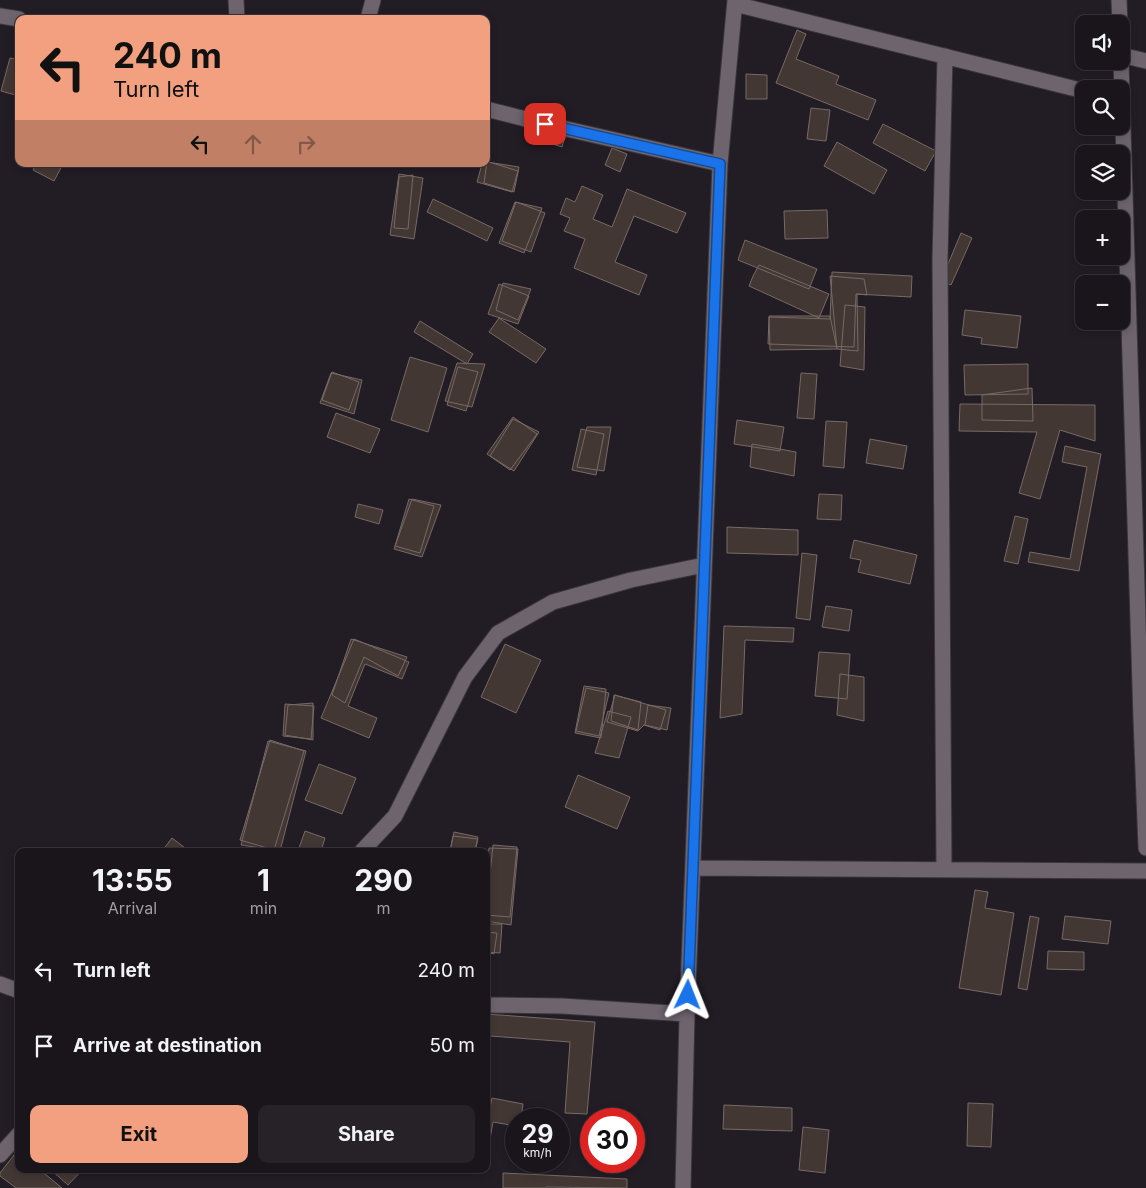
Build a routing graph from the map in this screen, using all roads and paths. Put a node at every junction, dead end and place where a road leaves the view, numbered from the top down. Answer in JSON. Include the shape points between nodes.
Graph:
{"nodes":[{"id":1,"x":236,"y":0,"type":"edge"},
{"id":2,"x":373,"y":0,"type":"edge"},
{"id":3,"x":1119,"y":0,"type":"edge"},
{"id":4,"x":735,"y":2,"type":"edge"},
{"id":5,"x":237,"y":15,"type":"edge"},
{"id":6,"x":369,"y":15,"type":"edge"},
{"id":7,"x":1120,"y":15,"type":"edge"},
{"id":8,"x":0,"y":16,"type":"edge"},
{"id":9,"x":15,"y":18,"type":"edge"},
{"id":10,"x":945,"y":56,"type":"junction"},
{"id":11,"x":1130,"y":57,"type":"edge"},
{"id":12,"x":1146,"y":61,"type":"edge"},
{"id":13,"x":1075,"y":89,"type":"edge"},
{"id":14,"x":490,"y":110,"type":"edge"},
{"id":15,"x":1122,"y":135,"type":"edge"},
{"id":16,"x":720,"y":164,"type":"junction"},
{"id":17,"x":704,"y":565,"type":"junction"},
{"id":18,"x":365,"y":848,"type":"edge"},
{"id":19,"x":1146,"y":848,"type":"edge"},
{"id":20,"x":693,"y":868,"type":"junction"},
{"id":21,"x":944,"y":869,"type":"junction"},
{"id":22,"x":1146,"y":871,"type":"edge"},
{"id":23,"x":0,"y":984,"type":"edge"},
{"id":24,"x":15,"y":990,"type":"edge"},
{"id":25,"x":490,"y":1005,"type":"edge"},
{"id":26,"x":687,"y":1014,"type":"junction"},
{"id":27,"x":15,"y":1138,"type":"edge"},
{"id":28,"x":0,"y":1155,"type":"edge"},
{"id":29,"x":683,"y":1188,"type":"edge"}],
"edges":[{"from":1,"to":5,"type":"street"},
{"from":2,"to":6,"type":"street"},
{"from":3,"to":7,"type":"street"},
{"from":4,"to":10,"type":"street"},
{"from":4,"to":16,"type":"street"},
{"from":8,"to":9,"type":"street"},
{"from":10,"to":13,"type":"street"},
{"from":10,"to":21,"type":"street","via":[[940,259]]},
{"from":11,"to":12,"type":"street"},
{"from":14,"to":16,"type":"street"},
{"from":15,"to":19,"type":"street"},
{"from":16,"to":17,"type":"street"},
{"from":17,"to":18,"type":"street","via":[[631,580],[553,602],[498,634],[465,677],[394,816]]},
{"from":17,"to":20,"type":"street"},
{"from":20,"to":21,"type":"street"},
{"from":20,"to":26,"type":"street"},
{"from":21,"to":22,"type":"street"},
{"from":23,"to":24,"type":"street"},
{"from":25,"to":26,"type":"street"},
{"from":26,"to":29,"type":"street"},
{"from":27,"to":28,"type":"street"}]}
